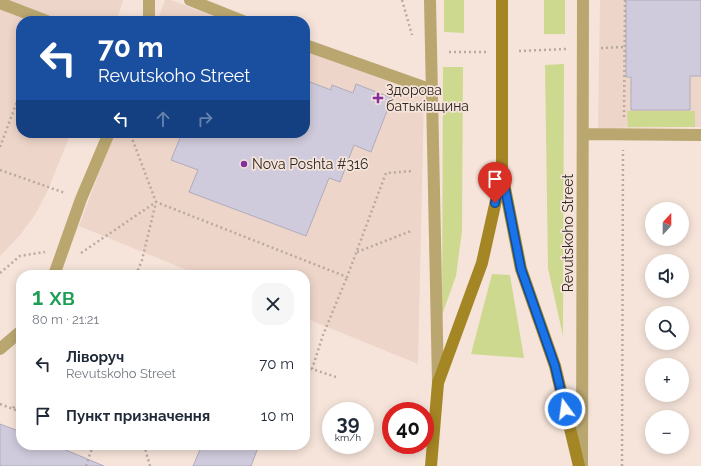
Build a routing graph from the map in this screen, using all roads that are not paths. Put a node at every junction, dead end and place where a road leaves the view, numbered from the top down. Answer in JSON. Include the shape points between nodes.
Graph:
{"nodes":[{"id":1,"x":149,"y":0,"type":"edge"},
{"id":2,"x":190,"y":0,"type":"edge"},
{"id":3,"x":430,"y":0,"type":"edge"},
{"id":4,"x":502,"y":0,"type":"edge"},
{"id":5,"x":583,"y":0,"type":"edge"},
{"id":6,"x":0,"y":3,"type":"edge"},
{"id":7,"x":34,"y":16,"type":"edge"},
{"id":8,"x":149,"y":16,"type":"edge"},
{"id":9,"x":230,"y":16,"type":"edge"},
{"id":10,"x":310,"y":47,"type":"edge"},
{"id":11,"x":432,"y":90,"type":"junction"},
{"id":12,"x":583,"y":134,"type":"junction"},
{"id":13,"x":701,"y":135,"type":"edge"},
{"id":14,"x":106,"y":138,"type":"edge"},
{"id":15,"x":502,"y":173,"type":"junction"},
{"id":16,"x":56,"y":270,"type":"edge"},
{"id":17,"x":16,"y":335,"type":"edge"},
{"id":18,"x":0,"y":349,"type":"edge"},
{"id":19,"x":438,"y":383,"type":"junction"},
{"id":20,"x":431,"y":466,"type":"edge"},
{"id":21,"x":580,"y":466,"type":"edge"}],
"edges":[{"from":1,"to":8,"type":"street"},
{"from":2,"to":9,"type":"street"},
{"from":3,"to":11,"type":"street","name":"Revutskoho Street"},
{"from":4,"to":15,"type":"street","name":"Revutskoho Street"},
{"from":5,"to":12,"type":"street","name":"Revutskoho Street"},
{"from":6,"to":7,"type":"street"},
{"from":10,"to":11,"type":"street"},
{"from":11,"to":19,"type":"street","name":"Revutskoho Street"},
{"from":12,"to":13,"type":"street"},
{"from":12,"to":21,"type":"street","name":"Revutskoho Street"},
{"from":14,"to":16,"type":"street"},
{"from":15,"to":19,"type":"street","name":"Revutskoho Street","via":[[482,263]]},
{"from":15,"to":21,"type":"street","name":"Revutskoho Street","via":[[521,269],[555,366]]},
{"from":17,"to":18,"type":"street"},
{"from":19,"to":20,"type":"street","name":"Revutskoho Street"}]}
